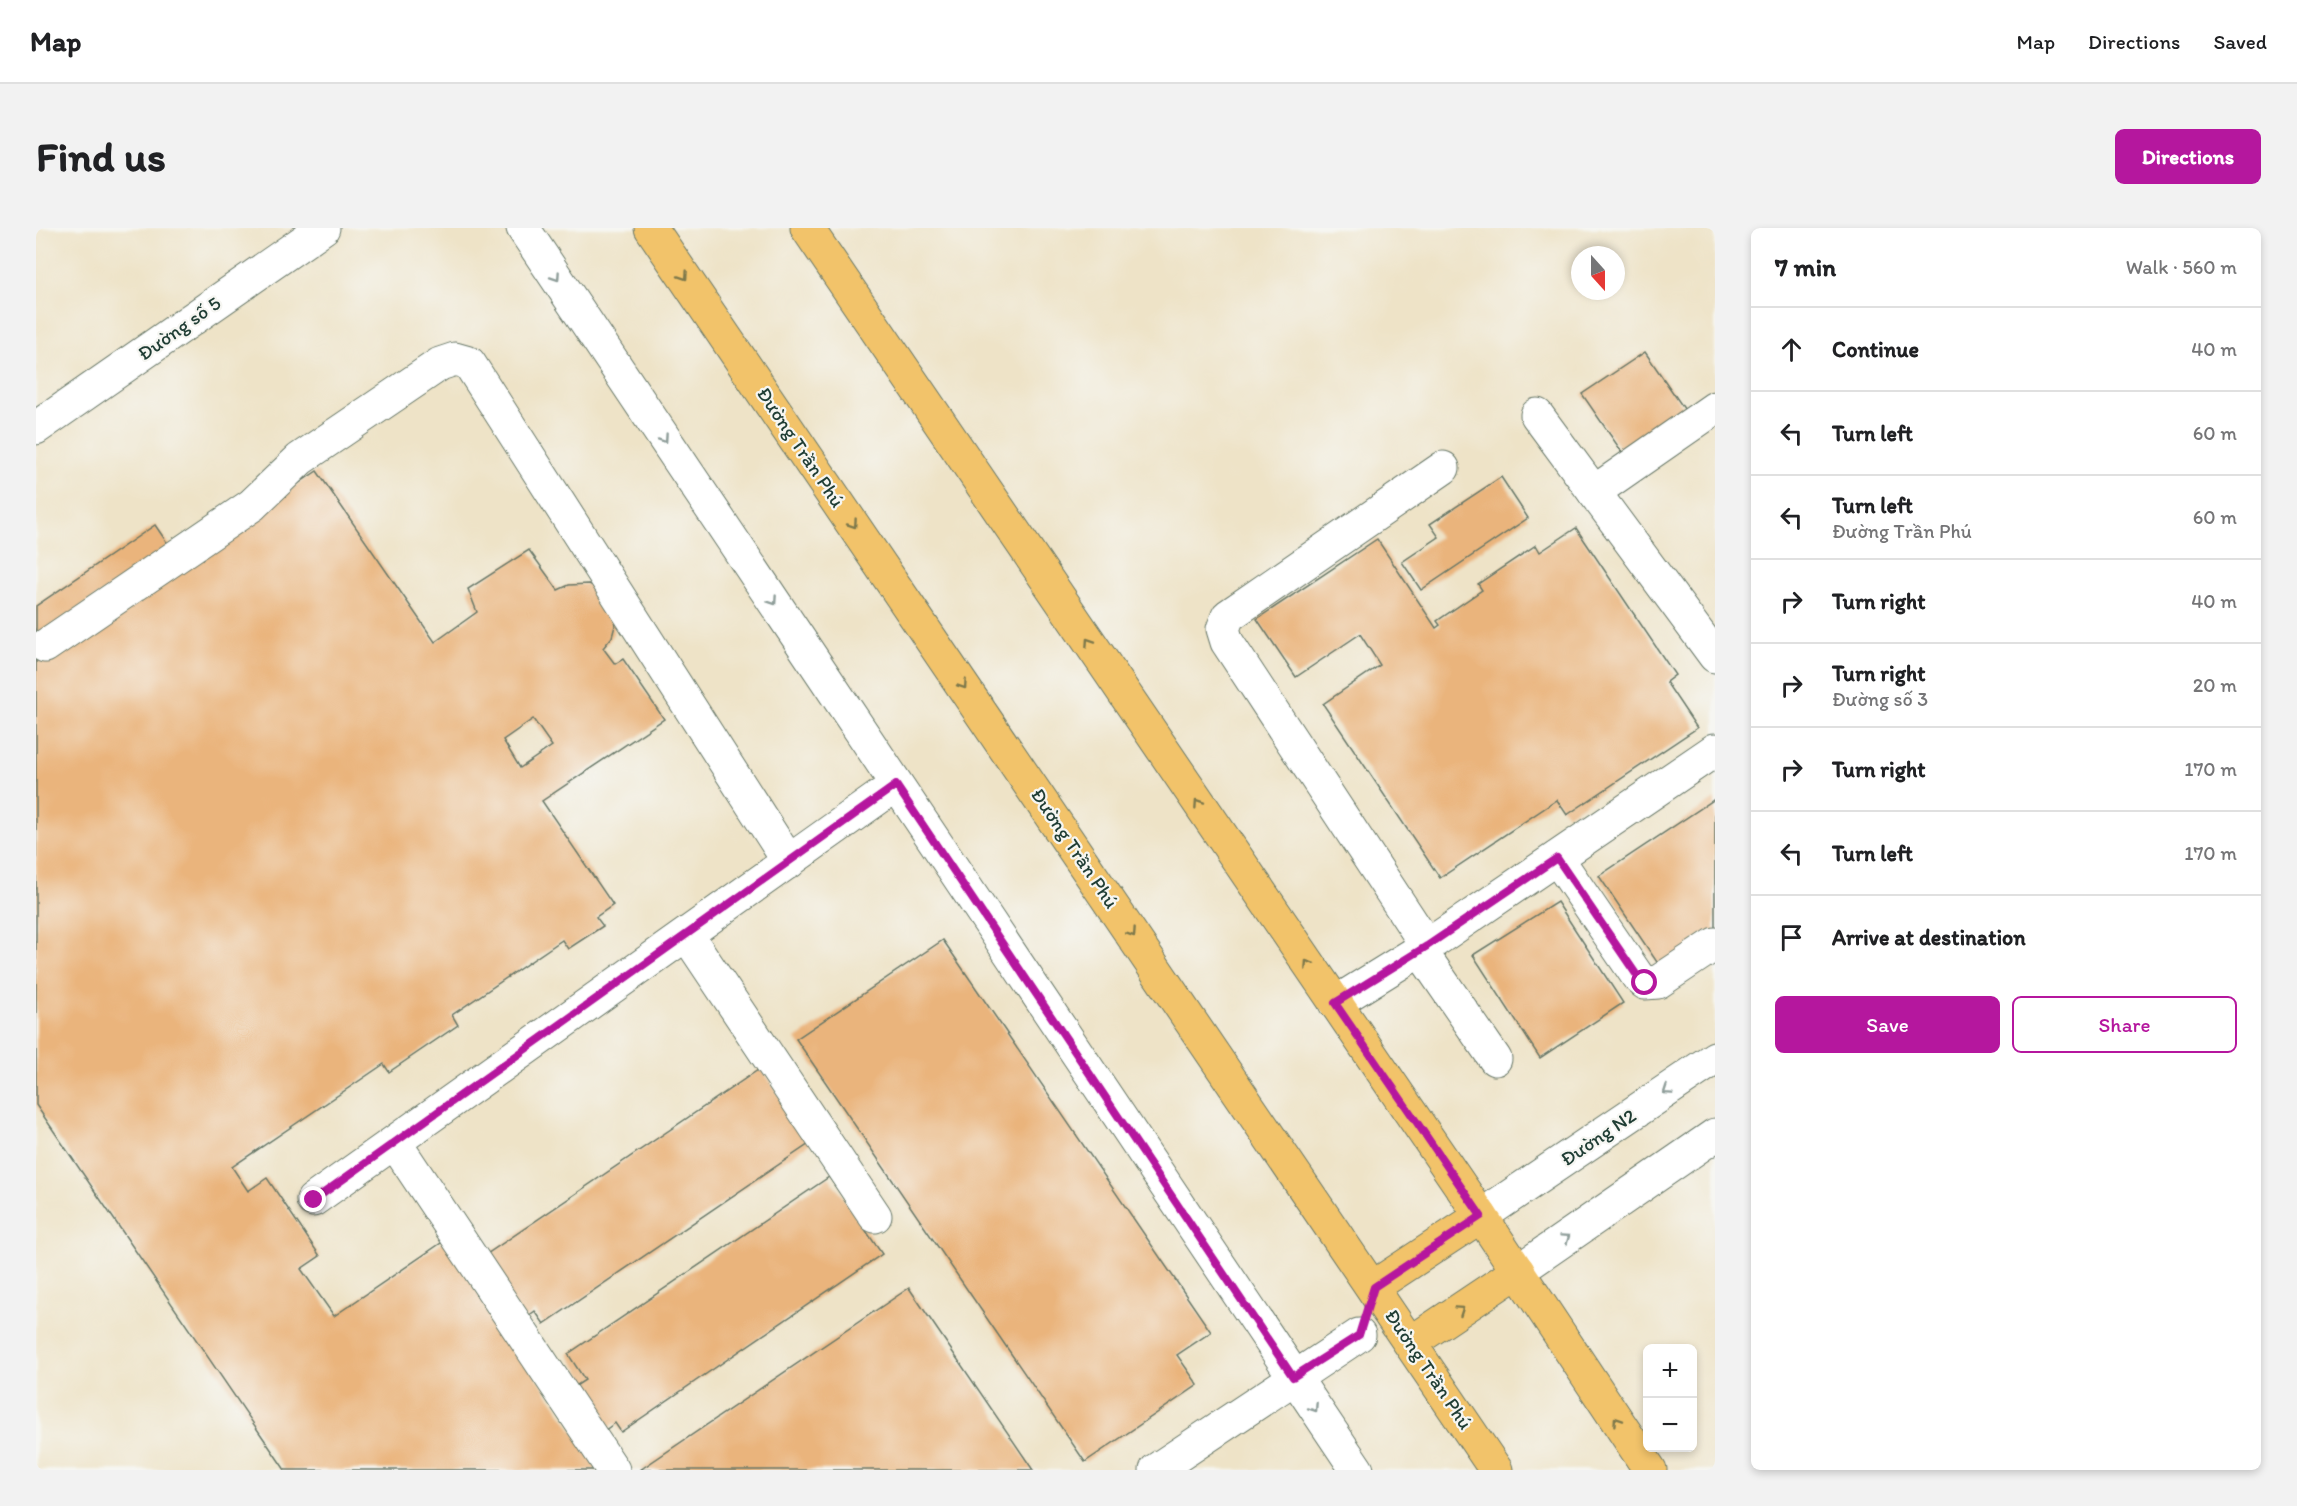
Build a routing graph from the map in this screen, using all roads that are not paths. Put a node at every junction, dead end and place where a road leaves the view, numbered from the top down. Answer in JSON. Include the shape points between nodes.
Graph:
{"nodes":[{"id":1,"x":323,"y":228,"type":"edge"},
{"id":2,"x":523,"y":228,"type":"edge"},
{"id":3,"x":651,"y":228,"type":"edge"},
{"id":4,"x":807,"y":228,"type":"edge"},
{"id":5,"x":1715,"y":408,"type":"edge"},
{"id":6,"x":1537,"y":415,"type":"dead end"},
{"id":7,"x":36,"y":428,"type":"edge"},
{"id":8,"x":1443,"y":468,"type":"dead end"},
{"id":9,"x":1594,"y":492,"type":"junction"},
{"id":10,"x":45,"y":646,"type":"dead end"},
{"id":11,"x":1715,"y":656,"type":"edge"},
{"id":12,"x":1713,"y":756,"type":"edge"},
{"id":13,"x":896,"y":785,"type":"junction"},
{"id":14,"x":1557,"y":858,"type":"junction"},
{"id":15,"x":789,"y":862,"type":"junction"},
{"id":16,"x":687,"y":934,"type":"junction"},
{"id":17,"x":1715,"y":944,"type":"edge"},
{"id":18,"x":1424,"y":948,"type":"junction"},
{"id":19,"x":1335,"y":1003,"type":"junction"},
{"id":20,"x":1715,"y":1058,"type":"edge"},
{"id":21,"x":1494,"y":1059,"type":"dead end"},
{"id":22,"x":1715,"y":1135,"type":"edge"},
{"id":23,"x":394,"y":1143,"type":"junction"},
{"id":24,"x":314,"y":1200,"type":"dead end"},
{"id":25,"x":875,"y":1216,"type":"dead end"},
{"id":26,"x":1481,"y":1216,"type":"junction"},
{"id":27,"x":1518,"y":1271,"type":"junction"},
{"id":28,"x":1374,"y":1287,"type":"junction"},
{"id":29,"x":1359,"y":1335,"type":"junction"},
{"id":30,"x":1412,"y":1342,"type":"junction"},
{"id":31,"x":1293,"y":1377,"type":"junction"},
{"id":32,"x":613,"y":1470,"type":"edge"},
{"id":33,"x":1156,"y":1470,"type":"edge"},
{"id":34,"x":1357,"y":1470,"type":"edge"},
{"id":35,"x":1496,"y":1470,"type":"edge"},
{"id":36,"x":1650,"y":1470,"type":"edge"}],
"edges":[{"from":1,"to":7,"type":"street","name":"Đường số 5"},
{"from":2,"to":13,"type":"street","one_way":true},
{"from":3,"to":28,"type":"main road","name":"Đường Trần Phú","one_way":true},
{"from":19,"to":4,"type":"main road","one_way":true},
{"from":5,"to":9,"type":"street"},
{"from":6,"to":9,"type":"street"},
{"from":8,"to":18,"type":"street","via":[[1228,616],[1223,629],[1227,642]]},
{"from":9,"to":11,"type":"street"},
{"from":10,"to":15,"type":"street","via":[[252,505],[300,459],[440,364],[455,358],[469,363]]},
{"from":12,"to":14,"type":"street"},
{"from":13,"to":15,"type":"street"},
{"from":13,"to":31,"type":"street"},
{"from":14,"to":17,"type":"street","via":[[1645,983],[1658,982]]},
{"from":14,"to":18,"type":"street"},
{"from":15,"to":16,"type":"street"},
{"from":16,"to":23,"type":"street"},
{"from":16,"to":25,"type":"street"},
{"from":18,"to":19,"type":"street"},
{"from":18,"to":21,"type":"street"},
{"from":19,"to":26,"type":"main road"},
{"from":20,"to":26,"type":"street","name":"Đường N2","one_way":true},
{"from":27,"to":22,"type":"street","one_way":true},
{"from":23,"to":24,"type":"street"},
{"from":23,"to":32,"type":"street"},
{"from":26,"to":27,"type":"main road"},
{"from":26,"to":28,"type":"main road"},
{"from":30,"to":27,"type":"main road","one_way":true},
{"from":36,"to":27,"type":"main road","one_way":true},
{"from":28,"to":29,"type":"street"},
{"from":28,"to":30,"type":"main road","name":"Đường Trần Phú"},
{"from":29,"to":30,"type":"street"},
{"from":29,"to":31,"type":"street"},
{"from":30,"to":35,"type":"main road","name":"Đường Trần Phú"},
{"from":31,"to":33,"type":"street"},
{"from":31,"to":34,"type":"street","one_way":true}]}
